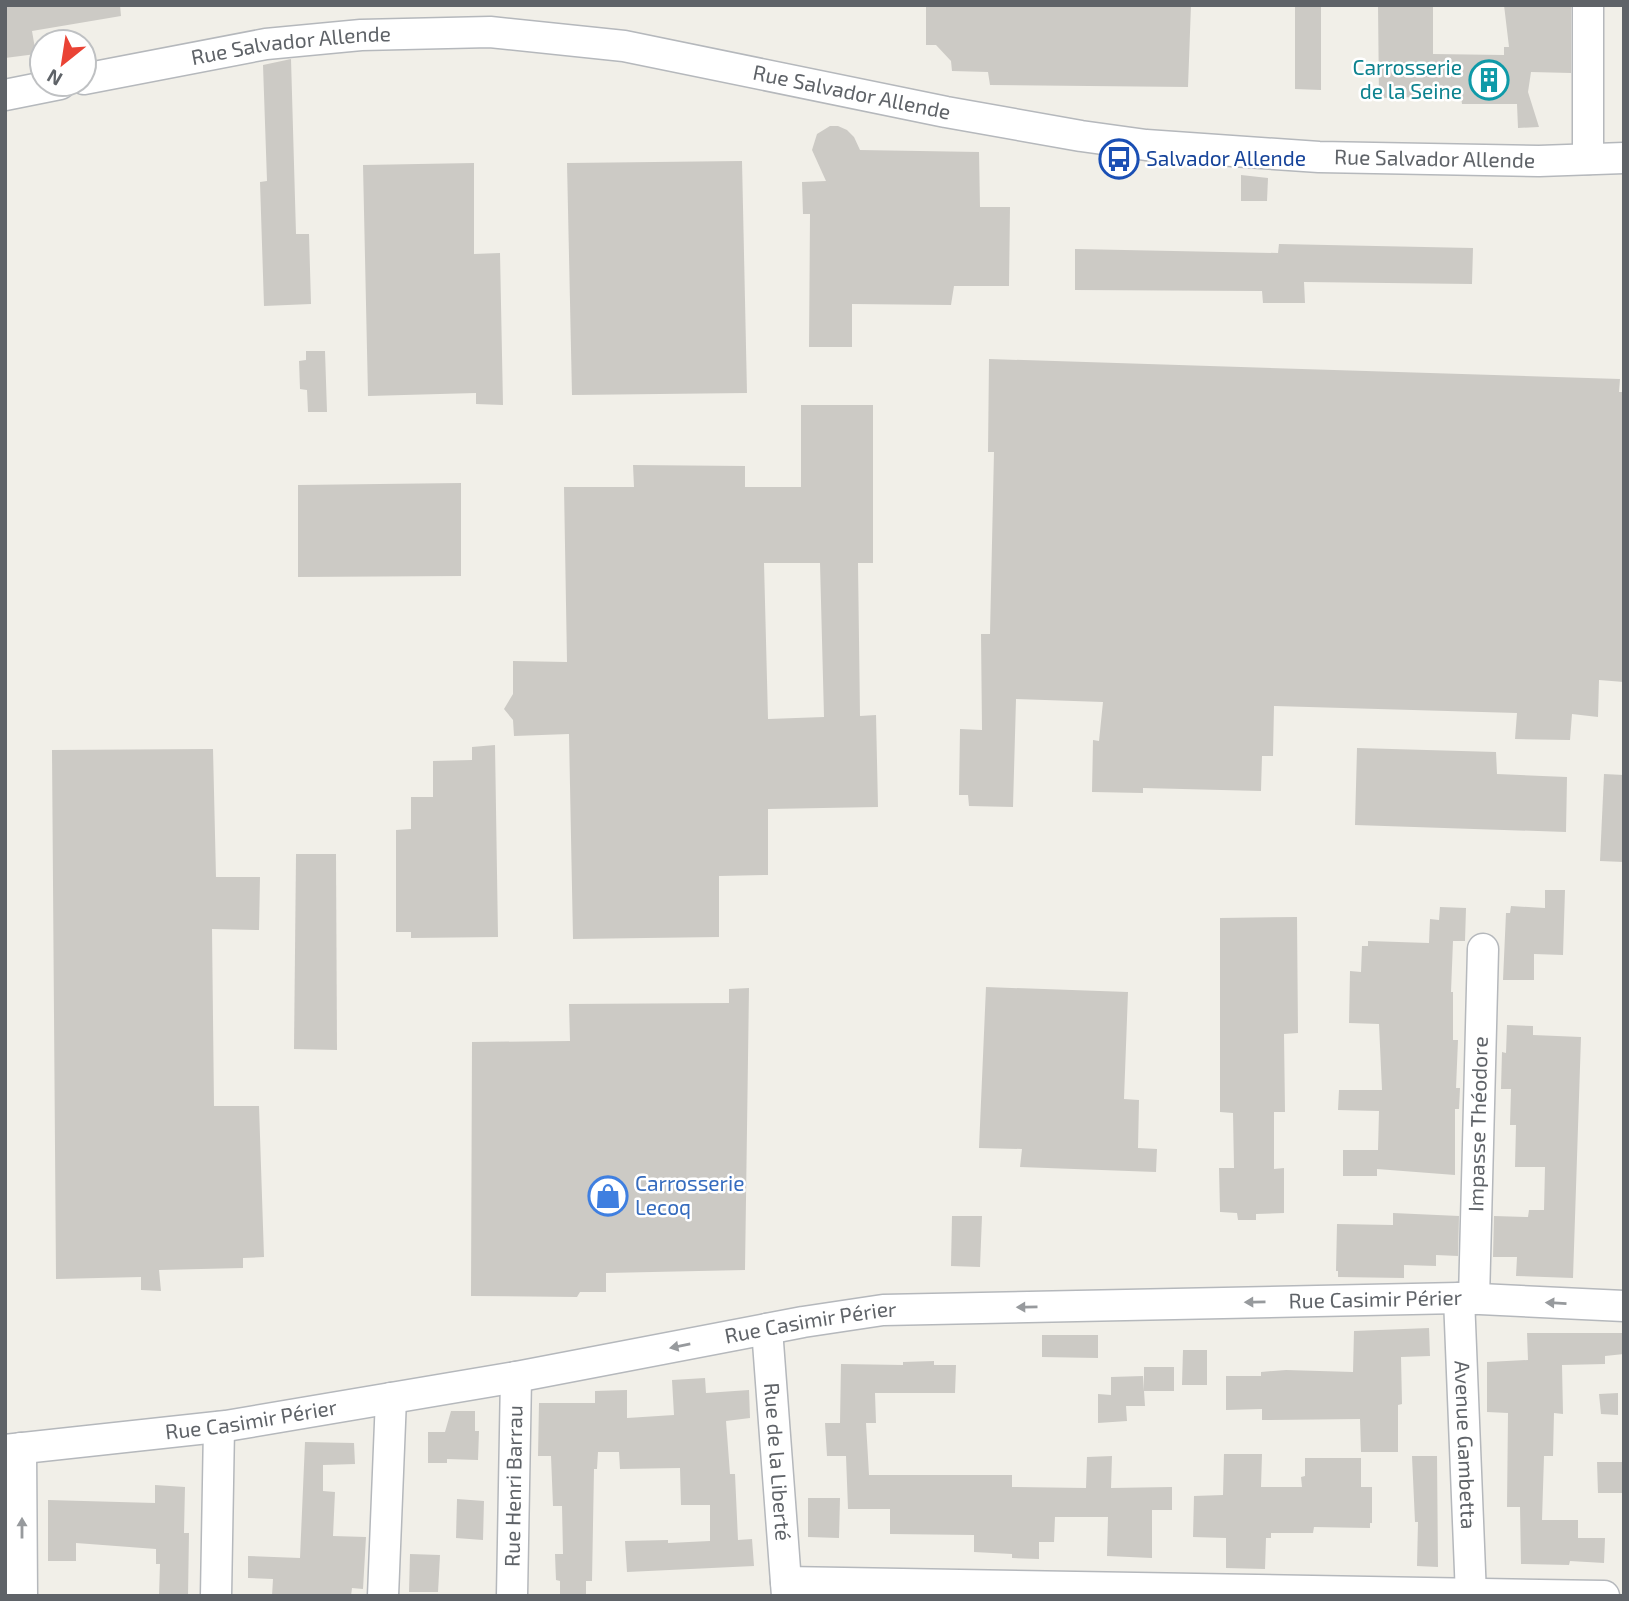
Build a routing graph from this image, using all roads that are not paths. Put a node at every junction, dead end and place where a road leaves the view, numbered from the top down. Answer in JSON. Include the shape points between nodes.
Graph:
{"nodes":[{"id":1,"x":1588,"y":5,"type":"edge"},
{"id":2,"x":98,"y":76,"type":"edge"},
{"id":3,"x":28,"y":90,"type":"edge"},
{"id":4,"x":5,"y":95,"type":"edge"},
{"id":5,"x":1624,"y":158,"type":"edge"},
{"id":6,"x":1588,"y":159,"type":"junction"},
{"id":7,"x":1483,"y":949,"type":"dead end"},
{"id":8,"x":1466,"y":1298,"type":"junction"},
{"id":9,"x":1624,"y":1306,"type":"edge"},
{"id":10,"x":767,"y":1329,"type":"junction"},
{"id":11,"x":516,"y":1377,"type":"junction"},
{"id":12,"x":391,"y":1398,"type":"junction"},
{"id":13,"x":219,"y":1427,"type":"junction"},
{"id":14,"x":13,"y":1449,"type":"edge"},
{"id":15,"x":787,"y":1589,"type":"edge"},
{"id":16,"x":1471,"y":1594,"type":"edge"},
{"id":17,"x":22,"y":1596,"type":"edge"},
{"id":18,"x":216,"y":1596,"type":"edge"},
{"id":19,"x":383,"y":1596,"type":"edge"},
{"id":20,"x":512,"y":1596,"type":"edge"},
{"id":21,"x":1604,"y":1596,"type":"edge"}],
"edges":[{"from":1,"to":6,"type":"street"},
{"from":2,"to":6,"type":"street","name":"Rue Salvador Allende","via":[[266,44],[361,35],[490,32],[624,46],[946,112],[1146,145],[1320,157]]},
{"from":3,"to":4,"type":"street"},
{"from":5,"to":6,"type":"street","name":"Rue Salvador Allende"},
{"from":7,"to":8,"type":"street","name":"Impasse Théodore"},
{"from":9,"to":8,"type":"street","name":"Rue Casimir Périer","one_way":true},
{"from":8,"to":10,"type":"street","name":"Rue Casimir Périer","one_way":true,"via":[[883,1310]]},
{"from":8,"to":16,"type":"street","name":"Avenue Gambetta"},
{"from":10,"to":11,"type":"street","name":"Rue Casimir Périer","one_way":true},
{"from":10,"to":15,"type":"street","name":"Rue de la Liberté"},
{"from":11,"to":12,"type":"street","name":"Rue Casimir Périer"},
{"from":11,"to":20,"type":"street","name":"Rue Henri Barrau"},
{"from":12,"to":13,"type":"street","name":"Rue Casimir Périer"},
{"from":12,"to":19,"type":"street"},
{"from":13,"to":14,"type":"street","name":"Rue Casimir Périer"},
{"from":13,"to":18,"type":"street"},
{"from":17,"to":14,"type":"street","one_way":true},
{"from":15,"to":16,"type":"street"},
{"from":16,"to":21,"type":"street"}]}
